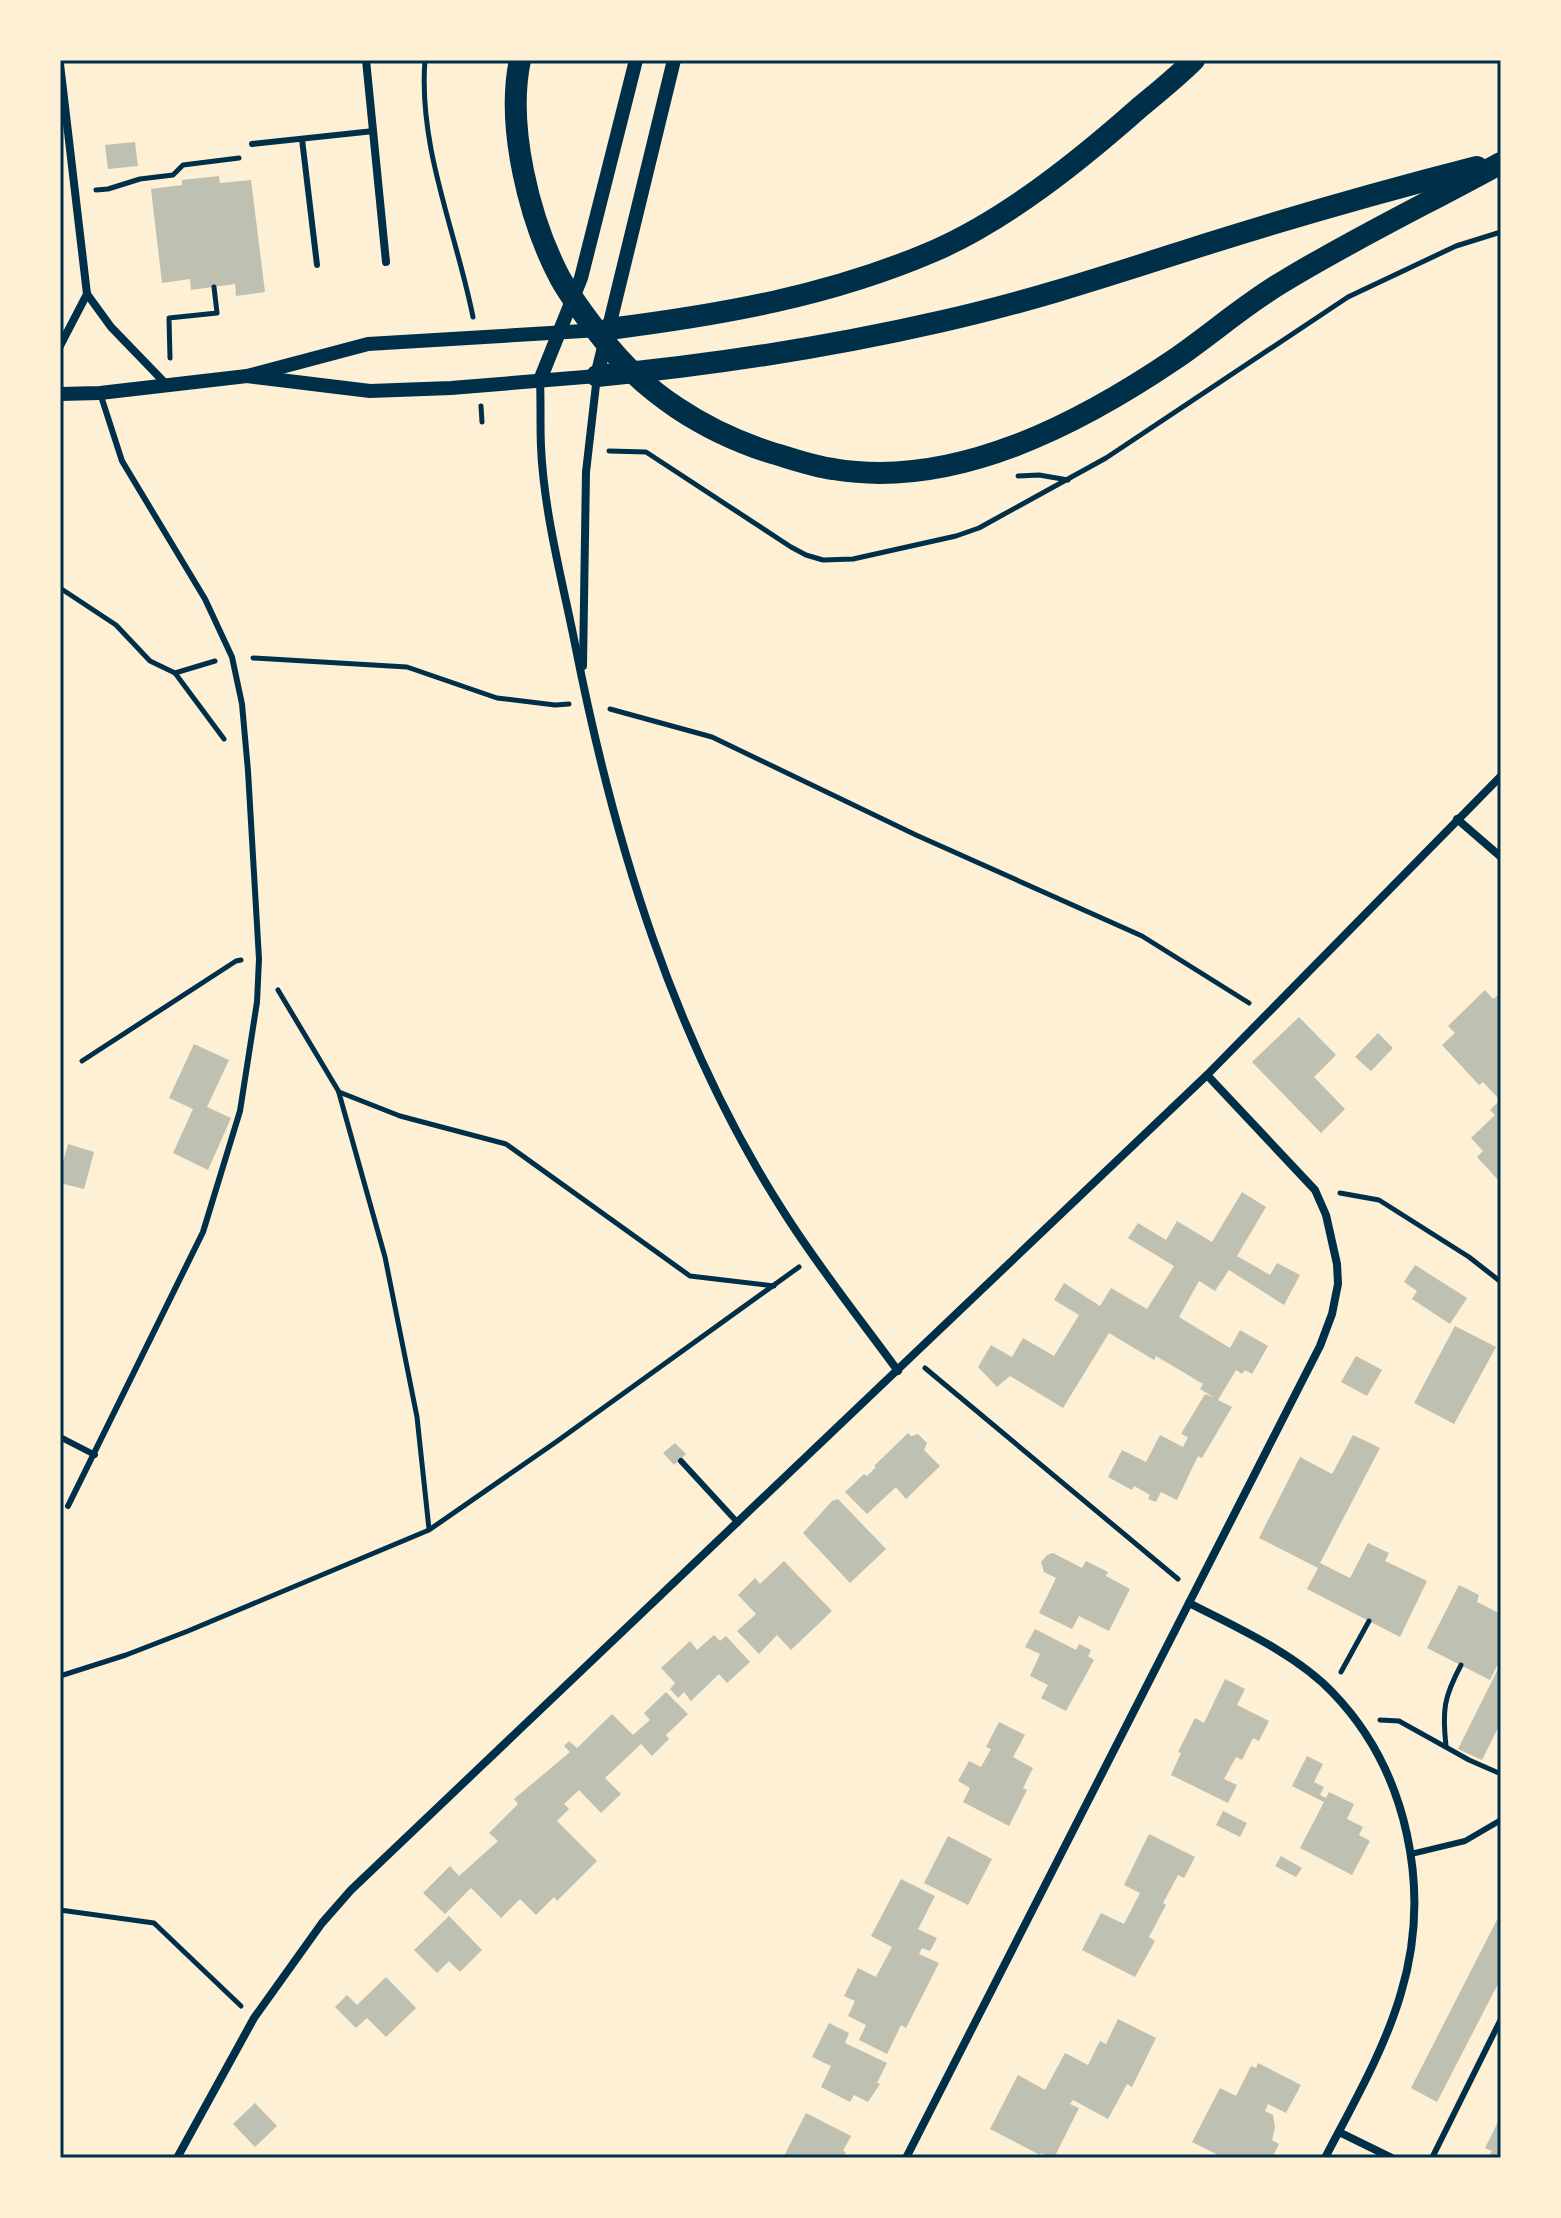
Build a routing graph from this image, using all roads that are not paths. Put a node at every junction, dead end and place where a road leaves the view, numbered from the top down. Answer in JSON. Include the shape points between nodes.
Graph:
{"nodes":[{"id":1,"x":366,"y":60,"type":"edge"},
{"id":2,"x":520,"y":60,"type":"edge"},
{"id":3,"x":636,"y":60,"type":"edge"},
{"id":4,"x":674,"y":60,"type":"edge"},
{"id":5,"x":1194,"y":60,"type":"edge"},
{"id":6,"x":60,"y":64,"type":"edge"},
{"id":7,"x":374,"y":131,"type":"junction"},
{"id":8,"x":302,"y":139,"type":"junction"},
{"id":9,"x":252,"y":144,"type":"road end"},
{"id":10,"x":1501,"y":162,"type":"edge"},
{"id":11,"x":386,"y":262,"type":"dead end"},
{"id":12,"x":317,"y":265,"type":"dead end"},
{"id":13,"x":87,"y":294,"type":"junction"},
{"id":14,"x":609,"y":329,"type":"junction"},
{"id":15,"x":558,"y":333,"type":"junction"},
{"id":16,"x":60,"y":346,"type":"edge"},
{"id":17,"x":247,"y":376,"type":"junction"},
{"id":18,"x":597,"y":376,"type":"junction"},
{"id":19,"x":540,"y":380,"type":"junction"},
{"id":20,"x":168,"y":387,"type":"junction"},
{"id":21,"x":100,"y":393,"type":"junction"},
{"id":22,"x":60,"y":394,"type":"edge"},
{"id":23,"x":583,"y":682,"type":"junction"},
{"id":24,"x":1501,"y":776,"type":"edge"},
{"id":25,"x":1457,"y":819,"type":"junction"},
{"id":26,"x":1501,"y":857,"type":"edge"},
{"id":27,"x":1207,"y":1075,"type":"junction"},
{"id":28,"x":898,"y":1371,"type":"junction"},
{"id":29,"x":60,"y":1437,"type":"edge"},
{"id":30,"x":95,"y":1455,"type":"junction"},
{"id":31,"x":681,"y":1461,"type":"dead end"},
{"id":32,"x":68,"y":1506,"type":"dead end"},
{"id":33,"x":738,"y":1523,"type":"junction"},
{"id":34,"x":1189,"y":1603,"type":"junction"},
{"id":35,"x":1501,"y":1820,"type":"edge"},
{"id":36,"x":1411,"y":1854,"type":"junction"},
{"id":37,"x":1501,"y":2019,"type":"edge"},
{"id":38,"x":1339,"y":2132,"type":"junction"},
{"id":39,"x":177,"y":2158,"type":"edge"},
{"id":40,"x":906,"y":2158,"type":"edge"},
{"id":41,"x":1325,"y":2158,"type":"edge"},
{"id":42,"x":1392,"y":2158,"type":"edge"},
{"id":43,"x":1432,"y":2158,"type":"edge"}],
"edges":[{"from":1,"to":7,"type":"street"},
{"from":2,"to":10,"type":"highway","via":[[517,111],[532,206],[561,279],[611,350],[645,384],[707,427],[807,464],[858,472],[966,461],[1075,419],[1177,357],[1285,280]]},
{"from":3,"to":15,"type":"street","via":[[581,278]]},
{"from":4,"to":14,"type":"street"},
{"from":5,"to":14,"type":"highway","via":[[1034,192],[936,250],[762,306]]},
{"from":6,"to":13,"type":"street"},
{"from":7,"to":8,"type":"lane"},
{"from":7,"to":11,"type":"street"},
{"from":8,"to":9,"type":"lane"},
{"from":8,"to":12,"type":"lane"},
{"from":10,"to":18,"type":"highway","via":[[1365,196],[945,321],[697,367]]},
{"from":13,"to":16,"type":"street"},
{"from":13,"to":20,"type":"street"},
{"from":14,"to":15,"type":"street"},
{"from":14,"to":18,"type":"street"},
{"from":15,"to":17,"type":"street","via":[[368,344]]},
{"from":15,"to":19,"type":"street"},
{"from":17,"to":19,"type":"street","via":[[370,391]]},
{"from":17,"to":20,"type":"street"},
{"from":18,"to":19,"type":"street"},
{"from":18,"to":23,"type":"street","via":[[586,472]]},
{"from":19,"to":23,"type":"street","via":[[546,497]]},
{"from":20,"to":21,"type":"street"},
{"from":21,"to":22,"type":"street"},
{"from":21,"to":30,"type":"lane","via":[[122,461],[205,599],[232,657],[248,771],[259,959],[240,1111],[203,1232]]},
{"from":23,"to":28,"type":"street","via":[[624,852],[664,972],[722,1103],[812,1256]]},
{"from":24,"to":25,"type":"street"},
{"from":25,"to":26,"type":"street"},
{"from":25,"to":27,"type":"street"},
{"from":27,"to":28,"type":"street"},
{"from":27,"to":34,"type":"street","via":[[1315,1190],[1337,1264],[1337,1294],[1320,1346]]},
{"from":28,"to":33,"type":"street"},
{"from":29,"to":30,"type":"lane"},
{"from":30,"to":32,"type":"lane"},
{"from":31,"to":33,"type":"lane"},
{"from":33,"to":39,"type":"street","via":[[351,1890],[254,2018]]},
{"from":34,"to":36,"type":"street","via":[[1270,1645],[1331,1691],[1387,1772]]},
{"from":34,"to":40,"type":"street"},
{"from":35,"to":36,"type":"lane","via":[[1465,1841]]},
{"from":36,"to":38,"type":"street","via":[[1416,1894],[1404,1982],[1378,2057]]},
{"from":37,"to":43,"type":"lane"},
{"from":38,"to":41,"type":"street"},
{"from":38,"to":42,"type":"street"}]}
